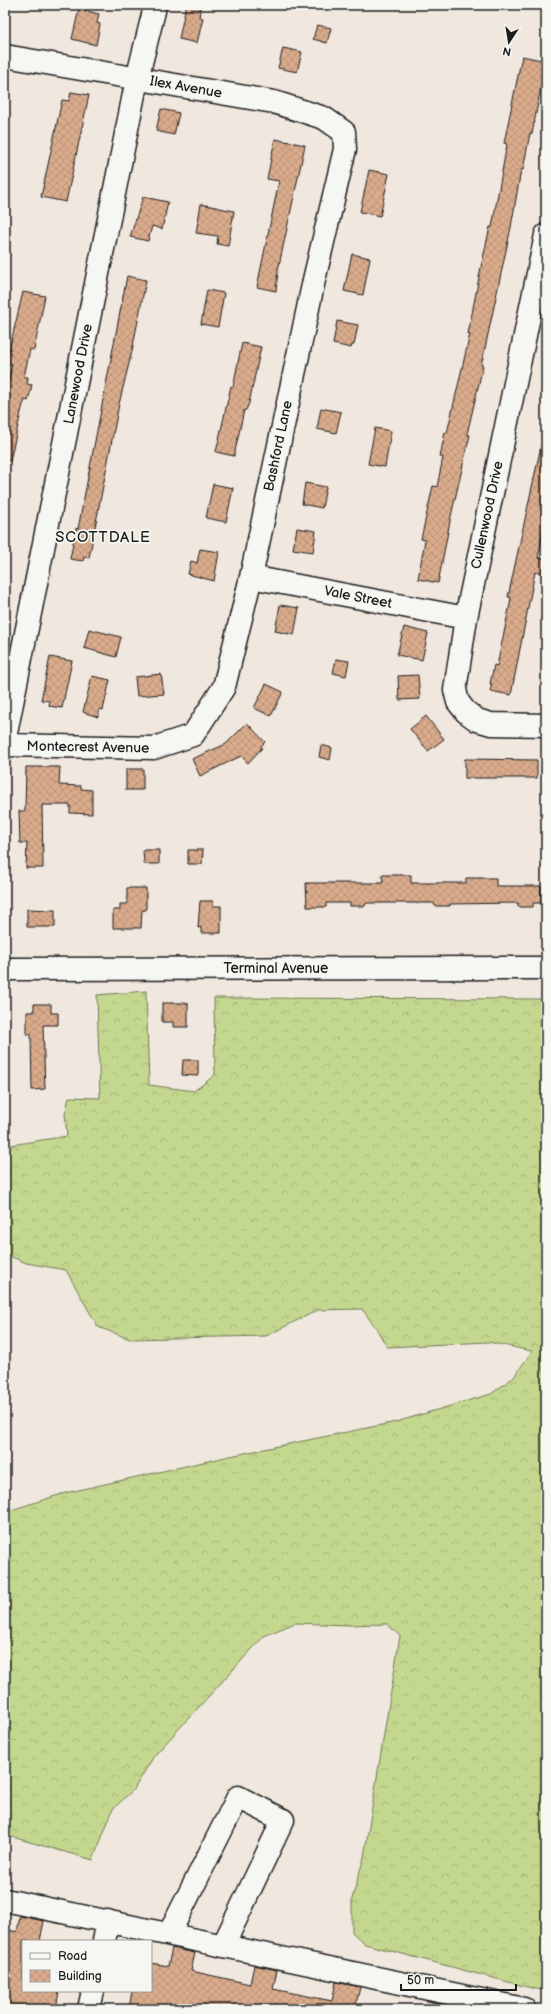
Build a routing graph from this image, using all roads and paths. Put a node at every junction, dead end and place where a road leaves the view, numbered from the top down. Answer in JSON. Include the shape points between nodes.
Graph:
{"nodes":[{"id":1,"x":154,"y":11,"type":"dead end"},
{"id":2,"x":5,"y":56,"type":"edge"},
{"id":3,"x":137,"y":79,"type":"junction"},
{"id":4,"x":345,"y":149,"type":"joint"},
{"id":5,"x":546,"y":235,"type":"edge"},
{"id":6,"x":251,"y":576,"type":"junction"},
{"id":7,"x":466,"y":618,"type":"junction"},
{"id":8,"x":546,"y":725,"type":"edge"},
{"id":9,"x":192,"y":734,"type":"joint"},
{"id":10,"x":5,"y":738,"type":"edge"},
{"id":11,"x":5,"y":745,"type":"edge"},
{"id":12,"x":546,"y":968,"type":"edge"},
{"id":13,"x":5,"y":969,"type":"edge"},
{"id":14,"x":5,"y":1900,"type":"edge"},
{"id":15,"x":106,"y":1931,"type":"edge"},
{"id":16,"x":169,"y":1934,"type":"junction"},
{"id":17,"x":223,"y":1946,"type":"junction"},
{"id":18,"x":93,"y":1992,"type":"edge"},
{"id":19,"x":89,"y":2009,"type":"edge"},
{"id":20,"x":524,"y":2009,"type":"edge"}],
"edges":[{"from":1,"to":3,"type":"street","name":"Lanewood Drive"},
{"from":2,"to":3,"type":"street","name":"Ilex Avenue"},
{"from":3,"to":4,"type":"street","name":"Ilex Avenue","via":[[274,102],[324,118],[344,132]]},
{"from":3,"to":10,"type":"street","name":"Lanewood Drive"},
{"from":4,"to":6,"type":"street","name":"Bashford Lane","via":[[314,280]]},
{"from":5,"to":7,"type":"street","name":"Cullenwood Drive"},
{"from":6,"to":7,"type":"street","name":"Vale Street"},
{"from":6,"to":9,"type":"street","name":"Bashford Lane","via":[[224,687]]},
{"from":7,"to":8,"type":"street","name":"Cullenwood Drive","via":[[455,690],[458,702],[477,720],[491,724]]},
{"from":9,"to":11,"type":"street","name":"Montecrest Avenue","via":[[154,748]]},
{"from":12,"to":13,"type":"street","name":"Terminal Avenue"},
{"from":14,"to":15,"type":"street"},
{"from":15,"to":16,"type":"street"},
{"from":16,"to":17,"type":"street"},
{"from":16,"to":17,"type":"street","via":[[238,1797],[283,1820]]},
{"from":17,"to":20,"type":"street"},
{"from":18,"to":19,"type":"street"}]}
